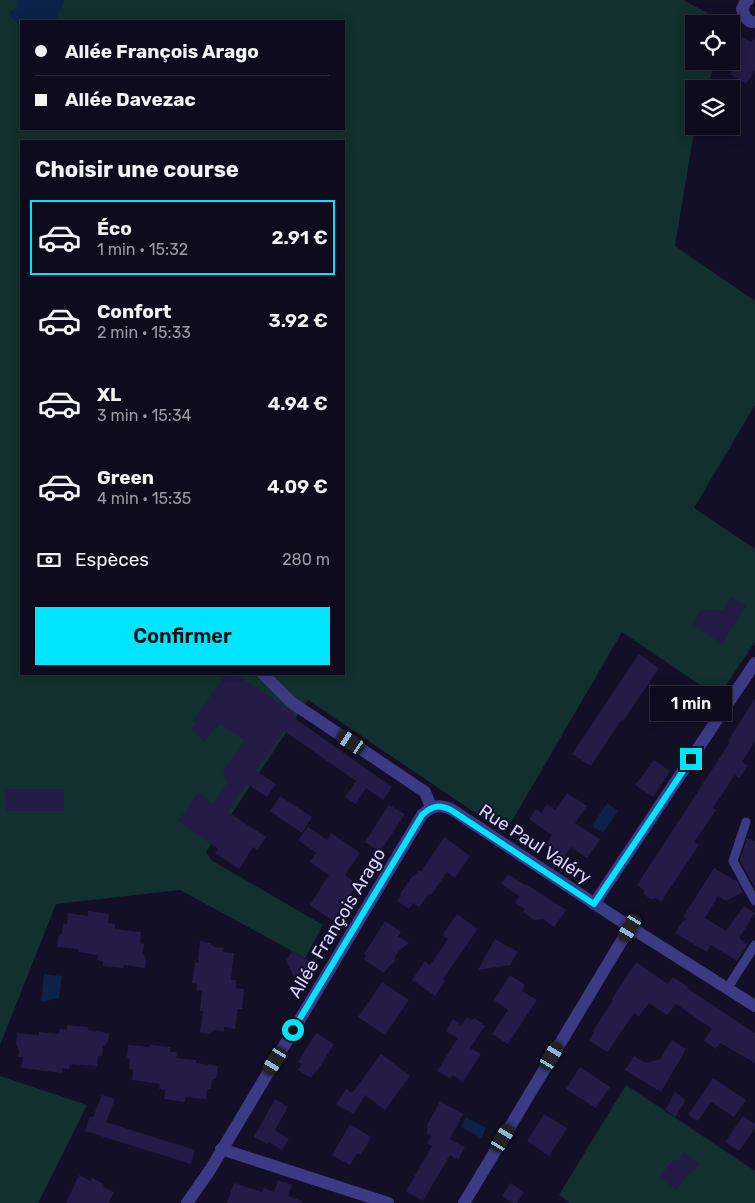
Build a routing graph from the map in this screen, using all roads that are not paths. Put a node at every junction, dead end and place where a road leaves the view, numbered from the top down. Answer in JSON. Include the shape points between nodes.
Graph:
{"nodes":[{"id":1,"x":748,"y":0,"type":"edge"},
{"id":2,"x":755,"y":22,"type":"edge"},
{"id":3,"x":755,"y":663,"type":"edge"},
{"id":4,"x":264,"y":675,"type":"edge"},
{"id":5,"x":427,"y":811,"type":"junction"},
{"id":6,"x":746,"y":822,"type":"dead end"},
{"id":7,"x":755,"y":901,"type":"edge"},
{"id":8,"x":594,"y":904,"type":"junction"},
{"id":9,"x":630,"y":928,"type":"junction"},
{"id":10,"x":755,"y":944,"type":"edge"},
{"id":11,"x":727,"y":989,"type":"junction"},
{"id":12,"x":755,"y":1006,"type":"edge"},
{"id":13,"x":221,"y":1149,"type":"junction"},
{"id":14,"x":187,"y":1203,"type":"edge"},
{"id":15,"x":388,"y":1203,"type":"edge"},
{"id":16,"x":464,"y":1203,"type":"edge"}],
"edges":[{"from":1,"to":2,"type":"street","via":[[742,9],[745,18]]},
{"from":3,"to":8,"type":"street"},
{"from":4,"to":5,"type":"street","via":[[291,702],[425,792]]},
{"from":5,"to":8,"type":"street","name":"Rue Paul Valéry","via":[[441,805],[451,810]]},
{"from":5,"to":13,"type":"street","name":"Allée François Arago"},
{"from":6,"to":7,"type":"lane","via":[[733,861]]},
{"from":8,"to":9,"type":"street","name":"Rue Paul Valéry"},
{"from":9,"to":11,"type":"street","name":"Rue Paul Valéry"},
{"from":9,"to":16,"type":"street"},
{"from":10,"to":11,"type":"lane"},
{"from":11,"to":12,"type":"street","name":"Rue Paul Valéry"},
{"from":13,"to":14,"type":"street","name":"Allée François Arago"},
{"from":13,"to":15,"type":"street"}]}
